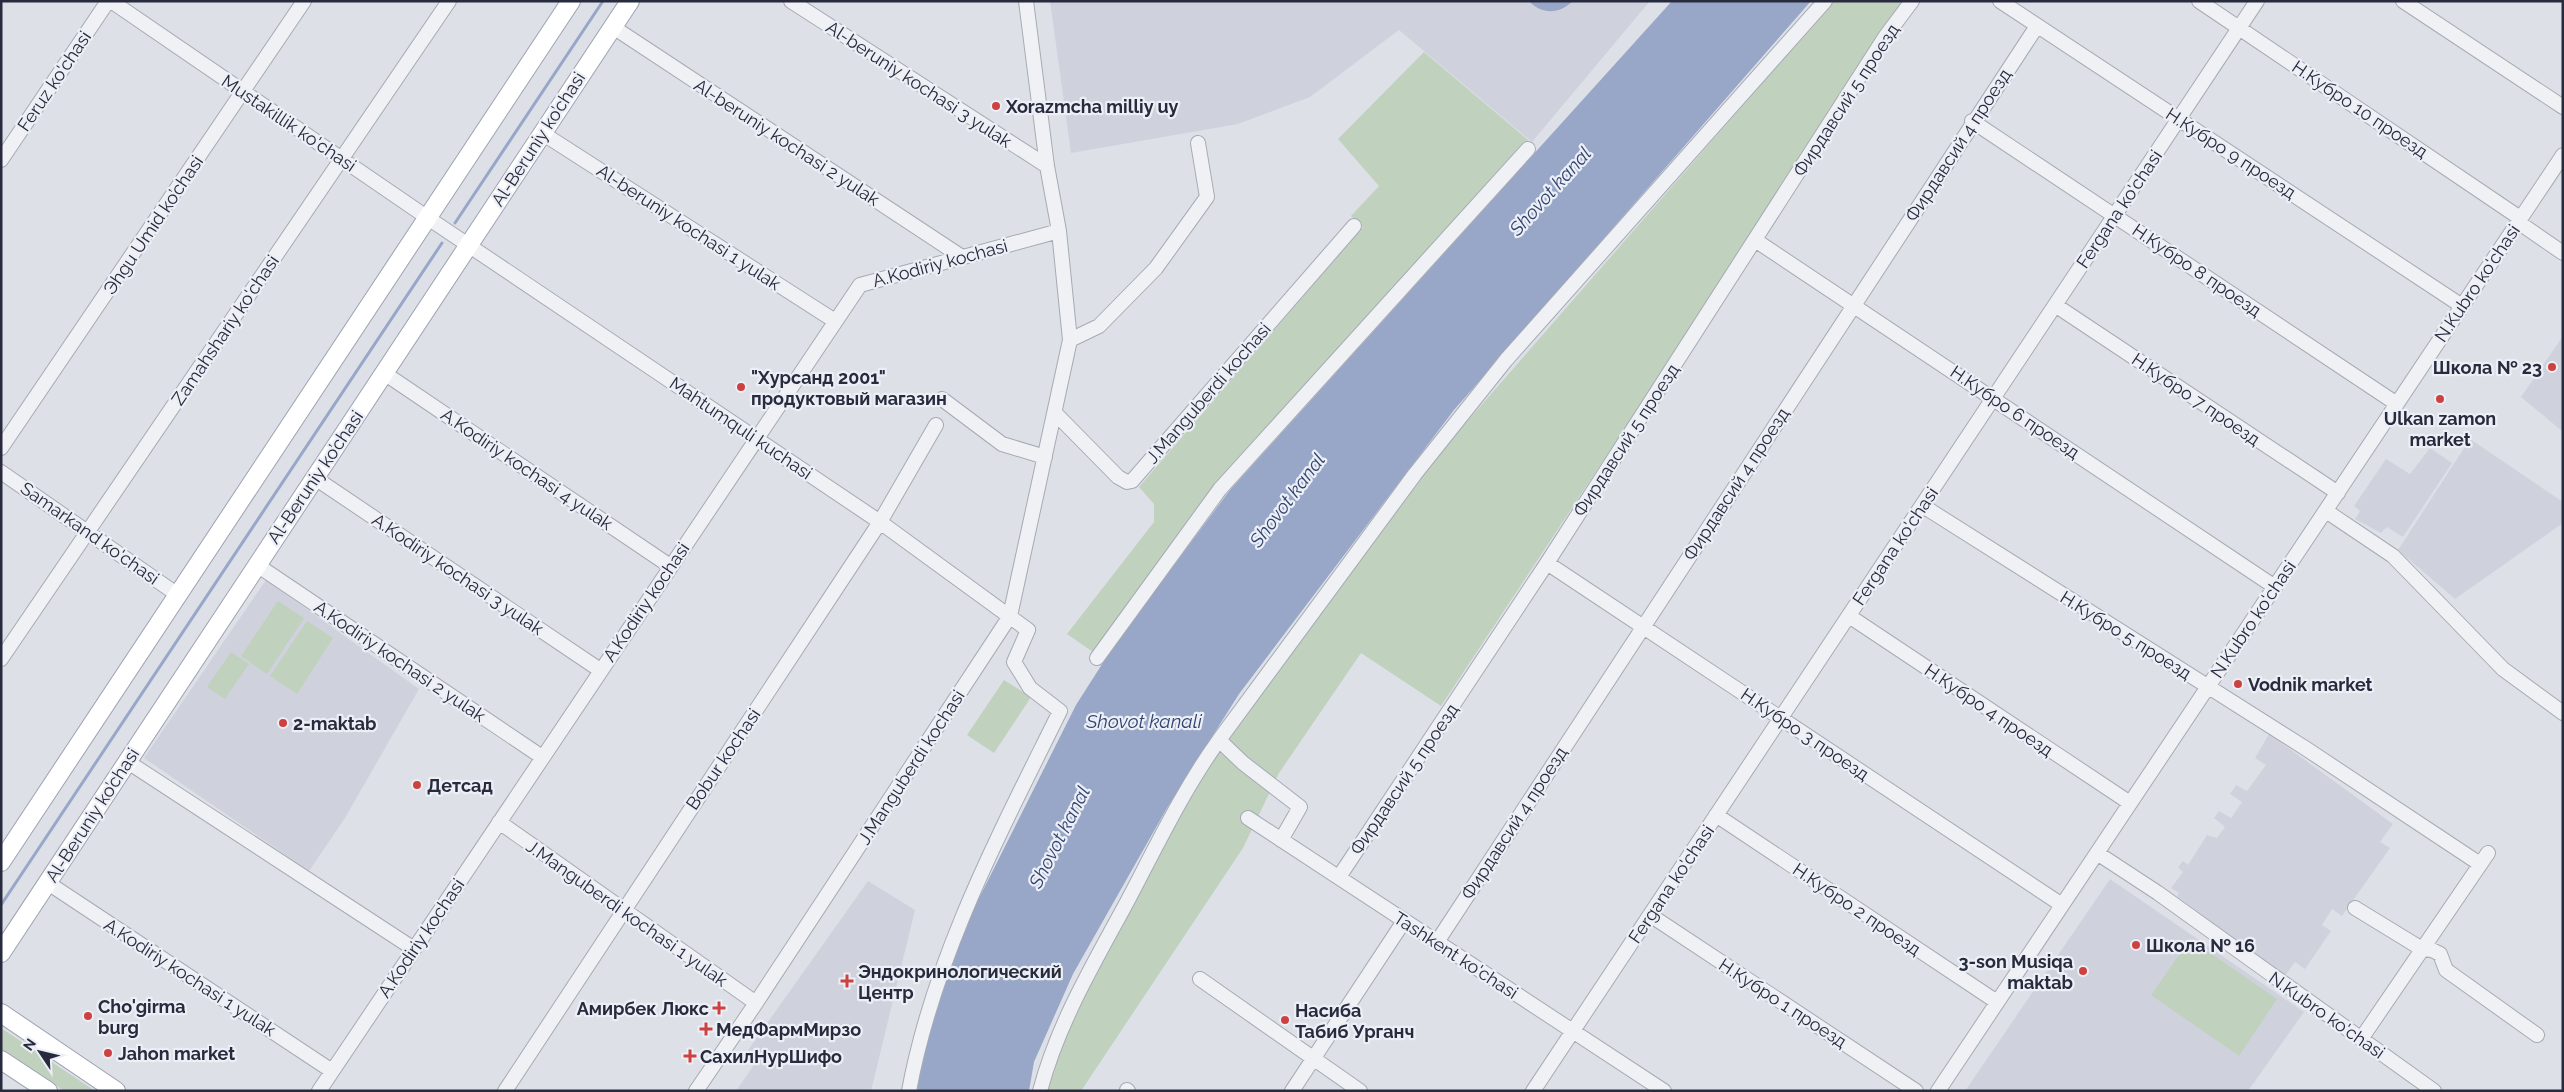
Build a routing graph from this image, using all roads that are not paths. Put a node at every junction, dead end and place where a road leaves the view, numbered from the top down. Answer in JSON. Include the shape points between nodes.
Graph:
{"nodes":[{"id":1,"x":109,"y":1,"type":"edge"},
{"id":2,"x":304,"y":1,"type":"edge"},
{"id":3,"x":449,"y":1,"type":"edge"},
{"id":4,"x":571,"y":1,"type":"edge"},
{"id":5,"x":630,"y":1,"type":"edge"},
{"id":6,"x":791,"y":1,"type":"edge"},
{"id":7,"x":1026,"y":1,"type":"edge"},
{"id":8,"x":1824,"y":1,"type":"edge"},
{"id":9,"x":1912,"y":1,"type":"edge"},
{"id":10,"x":2000,"y":1,"type":"edge"},
{"id":11,"x":2199,"y":1,"type":"edge"},
{"id":12,"x":2257,"y":1,"type":"edge"},
{"id":13,"x":2403,"y":1,"type":"edge"},
{"id":14,"x":2037,"y":26,"type":"junction"},
{"id":15,"x":613,"y":27,"type":"junction"},
{"id":16,"x":2240,"y":27,"type":"junction"},
{"id":17,"x":243,"y":92,"type":"junction"},
{"id":18,"x":2563,"y":107,"type":"edge"},
{"id":19,"x":2179,"y":119,"type":"junction"},
{"id":20,"x":1972,"y":121,"type":"junction"},
{"id":21,"x":542,"y":133,"type":"junction"},
{"id":22,"x":1198,"y":143,"type":"dead end"},
{"id":23,"x":1528,"y":149,"type":"dead end"},
{"id":24,"x":2563,"y":155,"type":"edge"},
{"id":25,"x":341,"y":159,"type":"junction"},
{"id":26,"x":1,"y":160,"type":"edge"},
{"id":27,"x":1047,"y":166,"type":"junction"},
{"id":28,"x":2115,"y":215,"type":"junction"},
{"id":29,"x":428,"y":218,"type":"junction"},
{"id":30,"x":2519,"y":220,"type":"junction"},
{"id":31,"x":1354,"y":226,"type":"dead end"},
{"id":32,"x":1059,"y":230,"type":"junction"},
{"id":33,"x":1755,"y":240,"type":"junction"},
{"id":34,"x":468,"y":245,"type":"junction"},
{"id":35,"x":2563,"y":253,"type":"edge"},
{"id":36,"x":962,"y":257,"type":"junction"},
{"id":37,"x":1854,"y":304,"type":"junction"},
{"id":38,"x":2055,"y":305,"type":"junction"},
{"id":39,"x":2462,"y":306,"type":"junction"},
{"id":40,"x":835,"y":321,"type":"junction"},
{"id":41,"x":1070,"y":340,"type":"junction"},
{"id":42,"x":384,"y":373,"type":"junction"},
{"id":43,"x":1994,"y":398,"type":"junction"},
{"id":44,"x":942,"y":399,"type":"dead end"},
{"id":45,"x":2397,"y":404,"type":"junction"},
{"id":46,"x":1054,"y":413,"type":"junction"},
{"id":47,"x":936,"y":425,"type":"dead end"},
{"id":48,"x":755,"y":438,"type":"junction"},
{"id":49,"x":1,"y":448,"type":"edge"},
{"id":50,"x":1045,"y":457,"type":"junction"},
{"id":51,"x":1,"y":472,"type":"edge"},
{"id":52,"x":315,"y":478,"type":"junction"},
{"id":53,"x":2338,"y":493,"type":"junction"},
{"id":54,"x":1923,"y":506,"type":"junction"},
{"id":55,"x":2326,"y":511,"type":"junction"},
{"id":56,"x":880,"y":522,"type":"junction"},
{"id":57,"x":88,"y":532,"type":"junction"},
{"id":58,"x":1547,"y":563,"type":"junction"},
{"id":59,"x":257,"y":565,"type":"junction"},
{"id":60,"x":670,"y":566,"type":"junction"},
{"id":61,"x":2274,"y":587,"type":"junction"},
{"id":62,"x":178,"y":595,"type":"junction"},
{"id":63,"x":1010,"y":616,"type":"junction"},
{"id":64,"x":1848,"y":616,"type":"junction"},
{"id":65,"x":1643,"y":626,"type":"junction"},
{"id":66,"x":1097,"y":658,"type":"dead end"},
{"id":67,"x":1,"y":659,"type":"edge"},
{"id":68,"x":600,"y":670,"type":"junction"},
{"id":69,"x":2208,"y":687,"type":"junction"},
{"id":70,"x":2563,"y":713,"type":"edge"},
{"id":71,"x":1781,"y":718,"type":"junction"},
{"id":72,"x":1219,"y":740,"type":"junction"},
{"id":73,"x":542,"y":757,"type":"junction"},
{"id":74,"x":128,"y":762,"type":"junction"},
{"id":75,"x":2130,"y":803,"type":"junction"},
{"id":76,"x":1716,"y":815,"type":"junction"},
{"id":77,"x":1248,"y":818,"type":"dead end"},
{"id":78,"x":498,"y":822,"type":"junction"},
{"id":79,"x":1281,"y":840,"type":"junction"},
{"id":80,"x":2097,"y":853,"type":"junction"},
{"id":81,"x":1,"y":862,"type":"edge"},
{"id":82,"x":1339,"y":878,"type":"junction"},
{"id":83,"x":48,"y":883,"type":"junction"},
{"id":84,"x":2062,"y":905,"type":"junction"},
{"id":85,"x":624,"y":908,"type":"junction"},
{"id":86,"x":2355,"y":908,"type":"dead end"},
{"id":87,"x":1650,"y":915,"type":"junction"},
{"id":88,"x":1404,"y":921,"type":"junction"},
{"id":89,"x":1437,"y":942,"type":"junction"},
{"id":90,"x":414,"y":949,"type":"junction"},
{"id":91,"x":2422,"y":950,"type":"junction"},
{"id":92,"x":1,"y":953,"type":"edge"},
{"id":93,"x":1200,"y":979,"type":"dead end"},
{"id":94,"x":1997,"y":1002,"type":"junction"},
{"id":95,"x":756,"y":1003,"type":"junction"},
{"id":96,"x":1,"y":1013,"type":"edge"},
{"id":97,"x":1573,"y":1031,"type":"junction"},
{"id":98,"x":2537,"y":1035,"type":"dead end"},
{"id":99,"x":2361,"y":1039,"type":"junction"},
{"id":100,"x":1314,"y":1058,"type":"junction"},
{"id":101,"x":1,"y":1060,"type":"edge"},
{"id":102,"x":332,"y":1070,"type":"junction"},
{"id":103,"x":48,"y":1091,"type":"edge"},
{"id":104,"x":116,"y":1091,"type":"edge"},
{"id":105,"x":319,"y":1091,"type":"edge"},
{"id":106,"x":505,"y":1091,"type":"edge"},
{"id":107,"x":696,"y":1091,"type":"edge"},
{"id":108,"x":908,"y":1091,"type":"edge"},
{"id":109,"x":1040,"y":1091,"type":"edge"},
{"id":110,"x":1292,"y":1091,"type":"edge"},
{"id":111,"x":1360,"y":1091,"type":"edge"},
{"id":112,"x":1533,"y":1091,"type":"edge"},
{"id":113,"x":1664,"y":1091,"type":"edge"},
{"id":114,"x":1916,"y":1091,"type":"edge"},
{"id":115,"x":1938,"y":1091,"type":"edge"},
{"id":116,"x":2434,"y":1091,"type":"edge"}],
"edges":[{"from":1,"to":17,"type":"street","name":"Mustakillik ko'chasi"},
{"from":1,"to":26,"type":"street","name":"Feruz ko'chasi"},
{"from":2,"to":17,"type":"street","name":"Эhgu Umid ko’chasi"},
{"from":3,"to":25,"type":"street","name":"Zamahshariy ko'chasi"},
{"from":4,"to":29,"type":"main road"},
{"from":5,"to":15,"type":"main road","name":"Al-Beruniy ko’chasi"},
{"from":6,"to":27,"type":"street","name":"Al-beruniy kochasi 3 yulak"},
{"from":7,"to":27,"type":"street","name":"J.Manguberdi kochasi"},
{"from":8,"to":72,"type":"street","via":[[1506,360],[1415,474]]},
{"from":9,"to":33,"type":"street","name":"Фирдавсий 5 проезд"},
{"from":10,"to":14,"type":"street","name":"Н.Кубро 9 проезд"},
{"from":11,"to":16,"type":"street","name":"Н.Кубро 10 проезд"},
{"from":12,"to":16,"type":"street","name":"Fergana ko'chasi"},
{"from":13,"to":18,"type":"street"},
{"from":14,"to":19,"type":"street","name":"Н.Кубро 9 проезд"},
{"from":14,"to":20,"type":"street","name":"Фирдавсий 4 проезд"},
{"from":15,"to":21,"type":"main road","name":"Al-Beruniy ko’chasi"},
{"from":15,"to":36,"type":"street","name":"Al-beruniy kochasi 2 yulak"},
{"from":16,"to":19,"type":"street","name":"Fergana ko'chasi"},
{"from":16,"to":30,"type":"street","name":"Н.Кубро 10 проезд"},
{"from":17,"to":25,"type":"street","name":"Mustakillik ko'chasi"},
{"from":17,"to":49,"type":"street","name":"Эhgu Umid ko’chasi"},
{"from":19,"to":28,"type":"street","name":"Fergana ko'chasi"},
{"from":19,"to":39,"type":"street","name":"Н.Кубро 9 проезд"},
{"from":20,"to":28,"type":"street","name":"Н.Кубро 8 проезд"},
{"from":20,"to":37,"type":"street","name":"Фирдавсий 4 проезд"},
{"from":21,"to":34,"type":"main road","name":"Al-Beruniy ko’chasi"},
{"from":21,"to":40,"type":"street","name":"Al-beruniy kochasi 1 yulak"},
{"from":22,"to":41,"type":"street","via":[[1207,197],[1156,268],[1099,326]]},
{"from":23,"to":66,"type":"street","via":[[1220,489]]},
{"from":24,"to":30,"type":"street","name":"N.Kubro ko'chasi"},
{"from":25,"to":29,"type":"street","name":"Mustakillik ko'chasi"},
{"from":25,"to":57,"type":"street","name":"Zamahshariy ko'chasi"},
{"from":27,"to":32,"type":"street","name":"J.Manguberdi kochasi"},
{"from":28,"to":38,"type":"street","name":"Fergana ko'chasi"},
{"from":28,"to":45,"type":"street","name":"Н.Кубро 8 проезд"},
{"from":29,"to":34,"type":"street","name":"Mustakillik ko'chasi"},
{"from":29,"to":62,"type":"main road"},
{"from":30,"to":35,"type":"street","name":"Н.Кубро 10 проезд"},
{"from":30,"to":39,"type":"street","name":"N.Kubro ko'chasi"},
{"from":31,"to":46,"type":"street","name":"J.Manguberdi kochasi","via":[[1132,481],[1118,477]]},
{"from":32,"to":36,"type":"street","name":"A.Kodiriy kochasi"},
{"from":32,"to":41,"type":"street","name":"J.Manguberdi kochasi"},
{"from":33,"to":37,"type":"street","name":"Н.Кубро 6 проезд"},
{"from":33,"to":58,"type":"street","name":"Фирдавсий 5 проезд"},
{"from":34,"to":42,"type":"main road","name":"Al-Beruniy ko’chasi"},
{"from":34,"to":48,"type":"street","name":"Mahtumquli kuchasi"},
{"from":36,"to":40,"type":"street","name":"A.Kodiriy kochasi","via":[[860,284]]},
{"from":37,"to":43,"type":"street","name":"Н.Кубро 6 проезд"},
{"from":37,"to":65,"type":"street","name":"Фирдавсий 4 проезд"},
{"from":38,"to":43,"type":"street","name":"Fergana ko'chasi"},
{"from":38,"to":53,"type":"street","name":"Н.Кубро 7 проезд"},
{"from":39,"to":45,"type":"street","name":"N.Kubro ko'chasi"},
{"from":40,"to":48,"type":"street","name":"A.Kodiriy kochasi"},
{"from":41,"to":46,"type":"street","name":"J.Manguberdi kochasi"},
{"from":42,"to":52,"type":"main road","name":"Al-Beruniy ko’chasi"},
{"from":42,"to":60,"type":"street","name":"A.Kodiriy kochasi 4 yulak"},
{"from":43,"to":54,"type":"street","name":"Fergana ko'chasi"},
{"from":43,"to":61,"type":"street","name":"Н.Кубро 6 проезд"},
{"from":44,"to":50,"type":"street","via":[[1002,444]]},
{"from":45,"to":53,"type":"street","name":"N.Kubro ko'chasi"},
{"from":46,"to":50,"type":"street","name":"J.Manguberdi kochasi"},
{"from":47,"to":56,"type":"street","name":"Bobur kochasi"},
{"from":48,"to":56,"type":"street","name":"Mahtumquli kuchasi"},
{"from":48,"to":60,"type":"street","name":"A.Kodiriy kochasi"},
{"from":50,"to":63,"type":"street","name":"J.Manguberdi kochasi"},
{"from":51,"to":57,"type":"street","name":"Samarkand ko'chasi"},
{"from":52,"to":59,"type":"main road","name":"Al-Beruniy ko’chasi"},
{"from":52,"to":68,"type":"street","name":"A.Kodiriy kochasi 3 yulak"},
{"from":53,"to":55,"type":"street","name":"N.Kubro ko'chasi"},
{"from":54,"to":64,"type":"street","name":"Fergana ko'chasi"},
{"from":54,"to":69,"type":"street","name":"Н.Кубро 5 проезд"},
{"from":55,"to":61,"type":"street","name":"N.Kubro ko'chasi"},
{"from":55,"to":70,"type":"street","via":[[2393,556],[2503,669]]},
{"from":56,"to":63,"type":"street","name":"Mahtumquli kuchasi"},
{"from":56,"to":85,"type":"street","name":"Bobur kochasi"},
{"from":57,"to":62,"type":"street","name":"Samarkand ko'chasi"},
{"from":57,"to":67,"type":"street","name":"Zamahshariy ko'chasi"},
{"from":58,"to":65,"type":"street","name":"Н.Кубро 3 проезд"},
{"from":58,"to":82,"type":"street","name":"Фирдавсий 5 проезд"},
{"from":59,"to":73,"type":"street","name":"A.Kodiriy kochasi 2 yulak"},
{"from":59,"to":74,"type":"main road","name":"Al-Beruniy ko’chasi"},
{"from":60,"to":68,"type":"street","name":"A.Kodiriy kochasi"},
{"from":61,"to":69,"type":"street","name":"N.Kubro ko'chasi"},
{"from":62,"to":81,"type":"main road"},
{"from":63,"to":95,"type":"street","name":"J.Manguberdi kochasi"},
{"from":63,"to":108,"type":"street","name":"Mahtumquli kuchasi","via":[[1028,630],[1014,662],[1030,688],[1060,711],[994,845],[940,972]]},
{"from":64,"to":71,"type":"street","name":"Fergana ko'chasi"},
{"from":64,"to":75,"type":"street","name":"Н.Кубро 4 проезд"},
{"from":65,"to":71,"type":"street","name":"Н.Кубро 3 проезд"},
{"from":65,"to":89,"type":"street","name":"Фирдавсий 4 проезд"},
{"from":68,"to":73,"type":"street","name":"A.Kodiriy kochasi"},
{"from":69,"to":75,"type":"street","name":"N.Kubro ko'chasi"},
{"from":69,"to":91,"type":"street","name":"Н.Кубро 5 проезд","via":[[2484,859]]},
{"from":71,"to":76,"type":"street","name":"Fergana ko'chasi"},
{"from":71,"to":84,"type":"street","name":"Н.Кубро 3 проезд"},
{"from":72,"to":79,"type":"street","via":[[1300,807]]},
{"from":72,"to":109,"type":"street","via":[[1170,821],[1068,1013],[1048,1060]]},
{"from":73,"to":78,"type":"street","name":"A.Kodiriy kochasi"},
{"from":74,"to":83,"type":"main road","name":"Al-Beruniy ko’chasi"},
{"from":74,"to":90,"type":"street"},
{"from":75,"to":80,"type":"street","name":"N.Kubro ko'chasi"},
{"from":76,"to":87,"type":"street","name":"Fergana ko'chasi"},
{"from":76,"to":94,"type":"street","name":"Н.Кубро 2 проезд"},
{"from":77,"to":79,"type":"street","name":"Tashkent ko'chasi"},
{"from":78,"to":85,"type":"street","name":"J.Manguberdi kochasi 1 yulak"},
{"from":78,"to":90,"type":"street","name":"A.Kodiriy kochasi"},
{"from":79,"to":82,"type":"street","name":"Tashkent ko'chasi"},
{"from":80,"to":84,"type":"street","name":"N.Kubro ko'chasi"},
{"from":80,"to":99,"type":"street","name":"N.Kubro ko'chasi"},
{"from":82,"to":88,"type":"street","name":"Tashkent ko'chasi"},
{"from":83,"to":92,"type":"main road","name":"Al-Beruniy ko’chasi"},
{"from":83,"to":102,"type":"street","name":"A.Kodiriy kochasi 1 yulak"},
{"from":84,"to":94,"type":"street","name":"N.Kubro ko'chasi"},
{"from":85,"to":95,"type":"street","name":"J.Manguberdi kochasi 1 yulak"},
{"from":85,"to":106,"type":"street","name":"Bobur kochasi"},
{"from":86,"to":91,"type":"street"},
{"from":87,"to":97,"type":"street","name":"Fergana ko'chasi"},
{"from":87,"to":114,"type":"street","name":"Н.Кубро 1 проезд"},
{"from":88,"to":89,"type":"street","name":"Tashkent ko'chasi"},
{"from":88,"to":100,"type":"street"},
{"from":89,"to":97,"type":"street","name":"Tashkent ko'chasi"},
{"from":90,"to":102,"type":"street","name":"A.Kodiriy kochasi"},
{"from":91,"to":98,"type":"street","via":[[2440,954],[2446,970]]},
{"from":91,"to":99,"type":"street"},
{"from":93,"to":100,"type":"street"},
{"from":94,"to":115,"type":"street","name":"N.Kubro ko'chasi"},
{"from":95,"to":107,"type":"street","name":"J.Manguberdi kochasi"},
{"from":96,"to":104,"type":"main road"},
{"from":97,"to":112,"type":"street","name":"Fergana ko'chasi"},
{"from":97,"to":113,"type":"street","name":"Tashkent ko'chasi"},
{"from":99,"to":116,"type":"street","name":"N.Kubro ko'chasi"},
{"from":100,"to":110,"type":"street"},
{"from":100,"to":111,"type":"street"},
{"from":101,"to":103,"type":"main road"},
{"from":102,"to":105,"type":"street","name":"A.Kodiriy kochasi"}]}
